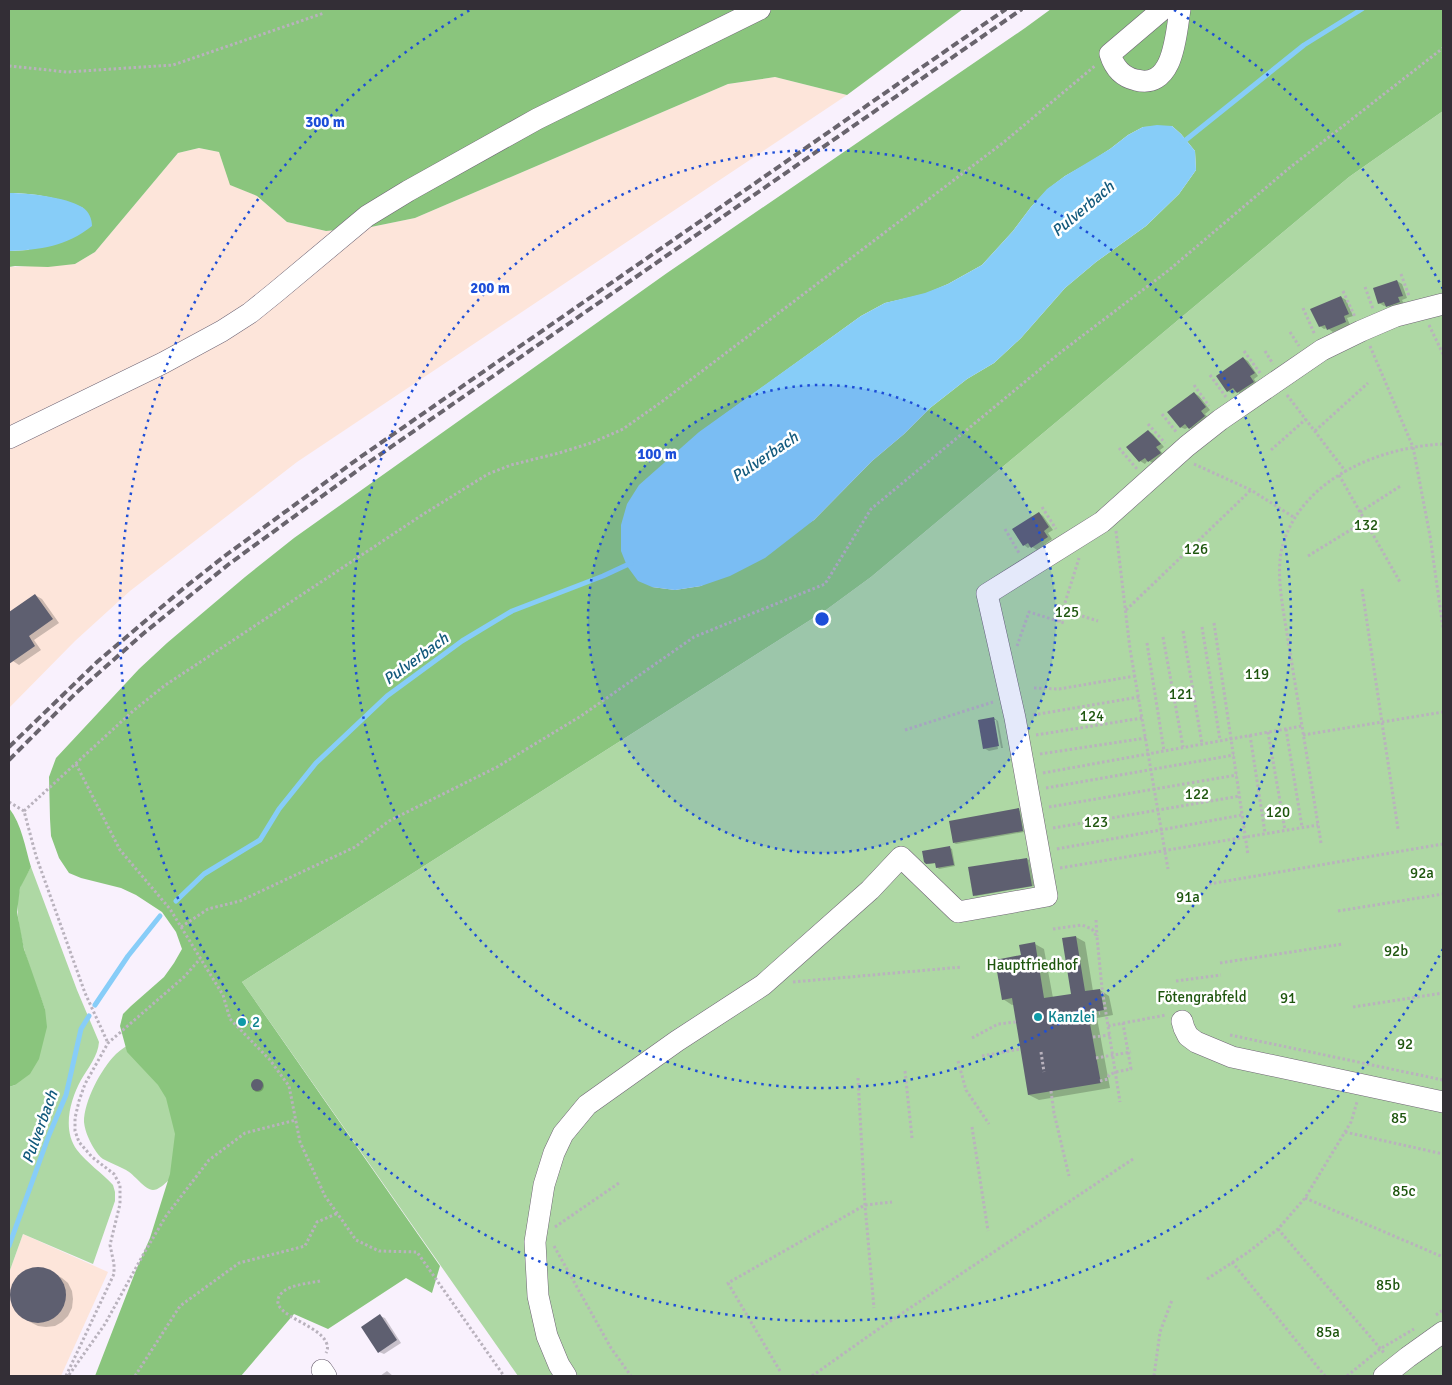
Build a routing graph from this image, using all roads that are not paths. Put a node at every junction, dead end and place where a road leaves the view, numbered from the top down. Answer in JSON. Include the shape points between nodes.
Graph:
{"nodes":[{"id":1,"x":760,"y":9,"type":"edge"},
{"id":2,"x":1163,"y":9,"type":"edge"},
{"id":3,"x":1180,"y":9,"type":"edge"},
{"id":4,"x":1443,"y":304,"type":"edge"},
{"id":5,"x":9,"y":438,"type":"edge"},
{"id":6,"x":1177,"y":1018,"type":"road end"},
{"id":7,"x":1443,"y":1102,"type":"edge"},
{"id":8,"x":1436,"y":1325,"type":"edge"},
{"id":9,"x":1389,"y":1372,"type":"edge"},
{"id":10,"x":566,"y":1376,"type":"edge"}],
"edges":[{"from":1,"to":5,"type":"lane","via":[[537,119],[408,191],[367,216],[250,313],[222,331]]},
{"from":2,"to":3,"type":"lane","via":[[1110,54],[1113,63],[1132,79],[1144,82],[1162,74],[1171,55]]},
{"from":4,"to":10,"type":"lane","via":[[1396,316],[1322,350],[1181,450],[1114,512],[987,594],[1047,896],[958,912],[901,857],[870,890],[763,984],[587,1105],[563,1134],[544,1185],[538,1296],[547,1336]]},
{"from":6,"to":7,"type":"lane","via":[[1188,1036],[1196,1042],[1232,1057]]},
{"from":8,"to":9,"type":"lane"}]}
